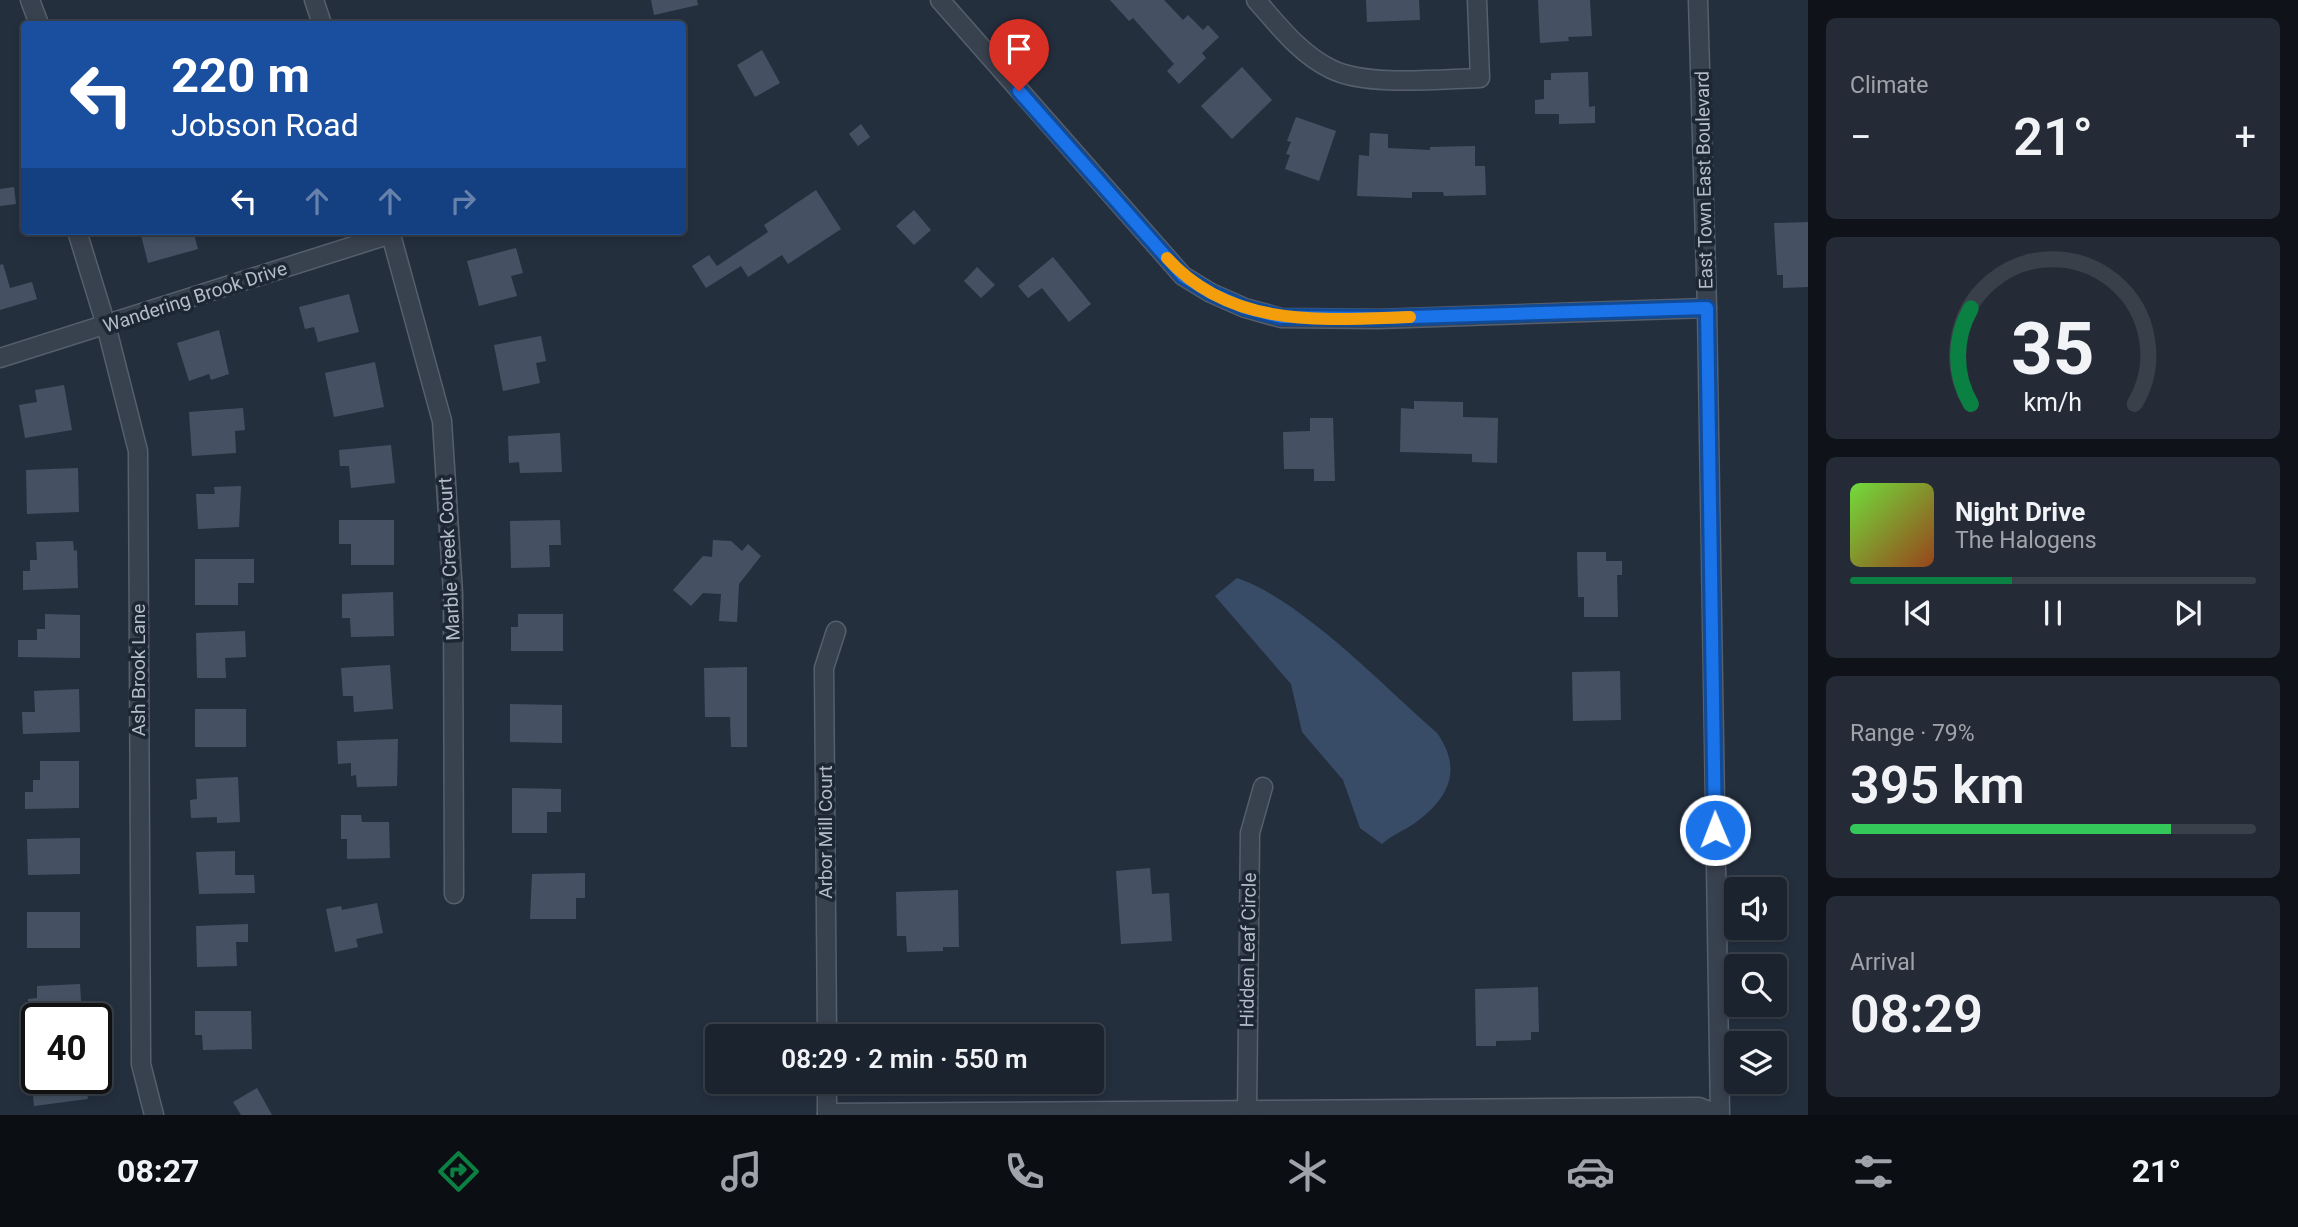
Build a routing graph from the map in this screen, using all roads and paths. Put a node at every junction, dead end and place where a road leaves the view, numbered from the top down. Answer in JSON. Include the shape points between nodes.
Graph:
{"nodes":[{"id":1,"x":30,"y":0,"type":"edge"},
{"id":2,"x":314,"y":0,"type":"edge"},
{"id":3,"x":940,"y":0,"type":"edge"},
{"id":4,"x":1256,"y":0,"type":"edge"},
{"id":5,"x":1477,"y":0,"type":"edge"},
{"id":6,"x":1698,"y":0,"type":"edge"},
{"id":7,"x":38,"y":21,"type":"edge"},
{"id":8,"x":321,"y":21,"type":"edge"},
{"id":9,"x":78,"y":235,"type":"edge"},
{"id":10,"x":384,"y":235,"type":"edge"},
{"id":11,"x":391,"y":235,"type":"edge"},
{"id":12,"x":1707,"y":308,"type":"junction"},
{"id":13,"x":106,"y":325,"type":"junction"},
{"id":14,"x":0,"y":358,"type":"edge"},
{"id":15,"x":836,"y":631,"type":"dead end"},
{"id":16,"x":1263,"y":787,"type":"dead end"},
{"id":17,"x":454,"y":894,"type":"dead end"},
{"id":18,"x":827,"y":1024,"type":"edge"},
{"id":19,"x":827,"y":1094,"type":"edge"},
{"id":20,"x":1560,"y":1111,"type":"edge"},
{"id":21,"x":1608,"y":1111,"type":"edge"},
{"id":22,"x":1247,"y":1113,"type":"edge"},
{"id":23,"x":827,"y":1114,"type":"edge"},
{"id":24,"x":154,"y":1115,"type":"edge"},
{"id":25,"x":1720,"y":1115,"type":"edge"}],
"edges":[{"from":1,"to":7,"type":"street"},
{"from":2,"to":8,"type":"street"},
{"from":3,"to":12,"type":"street","via":[[1183,276],[1245,308],[1281,317],[1378,318]]},
{"from":4,"to":5,"type":"street","via":[[1295,44],[1332,70],[1375,80],[1480,78]]},
{"from":6,"to":12,"type":"street","name":"East Town East Boulevard"},
{"from":9,"to":13,"type":"street","name":"Ash Brook Lane"},
{"from":10,"to":13,"type":"street","name":"Wandering Brook Drive"},
{"from":11,"to":17,"type":"street","name":"Marble Creek Court","via":[[442,421],[453,593]]},
{"from":12,"to":25,"type":"street","name":"East Town East Boulevard"},
{"from":13,"to":14,"type":"street","name":"Wandering Brook Drive"},
{"from":13,"to":24,"type":"street","name":"Ash Brook Lane","via":[[138,451],[141,1064]]},
{"from":15,"to":18,"type":"street","name":"Arbor Mill Court","via":[[824,668]]},
{"from":16,"to":22,"type":"street","name":"Hidden Leaf Circle","via":[[1250,833]]},
{"from":19,"to":23,"type":"street"},
{"from":20,"to":21,"type":"street"},
{"from":20,"to":22,"type":"street"},
{"from":21,"to":25,"type":"street","via":[[1699,1107]]},
{"from":22,"to":23,"type":"street"}]}
